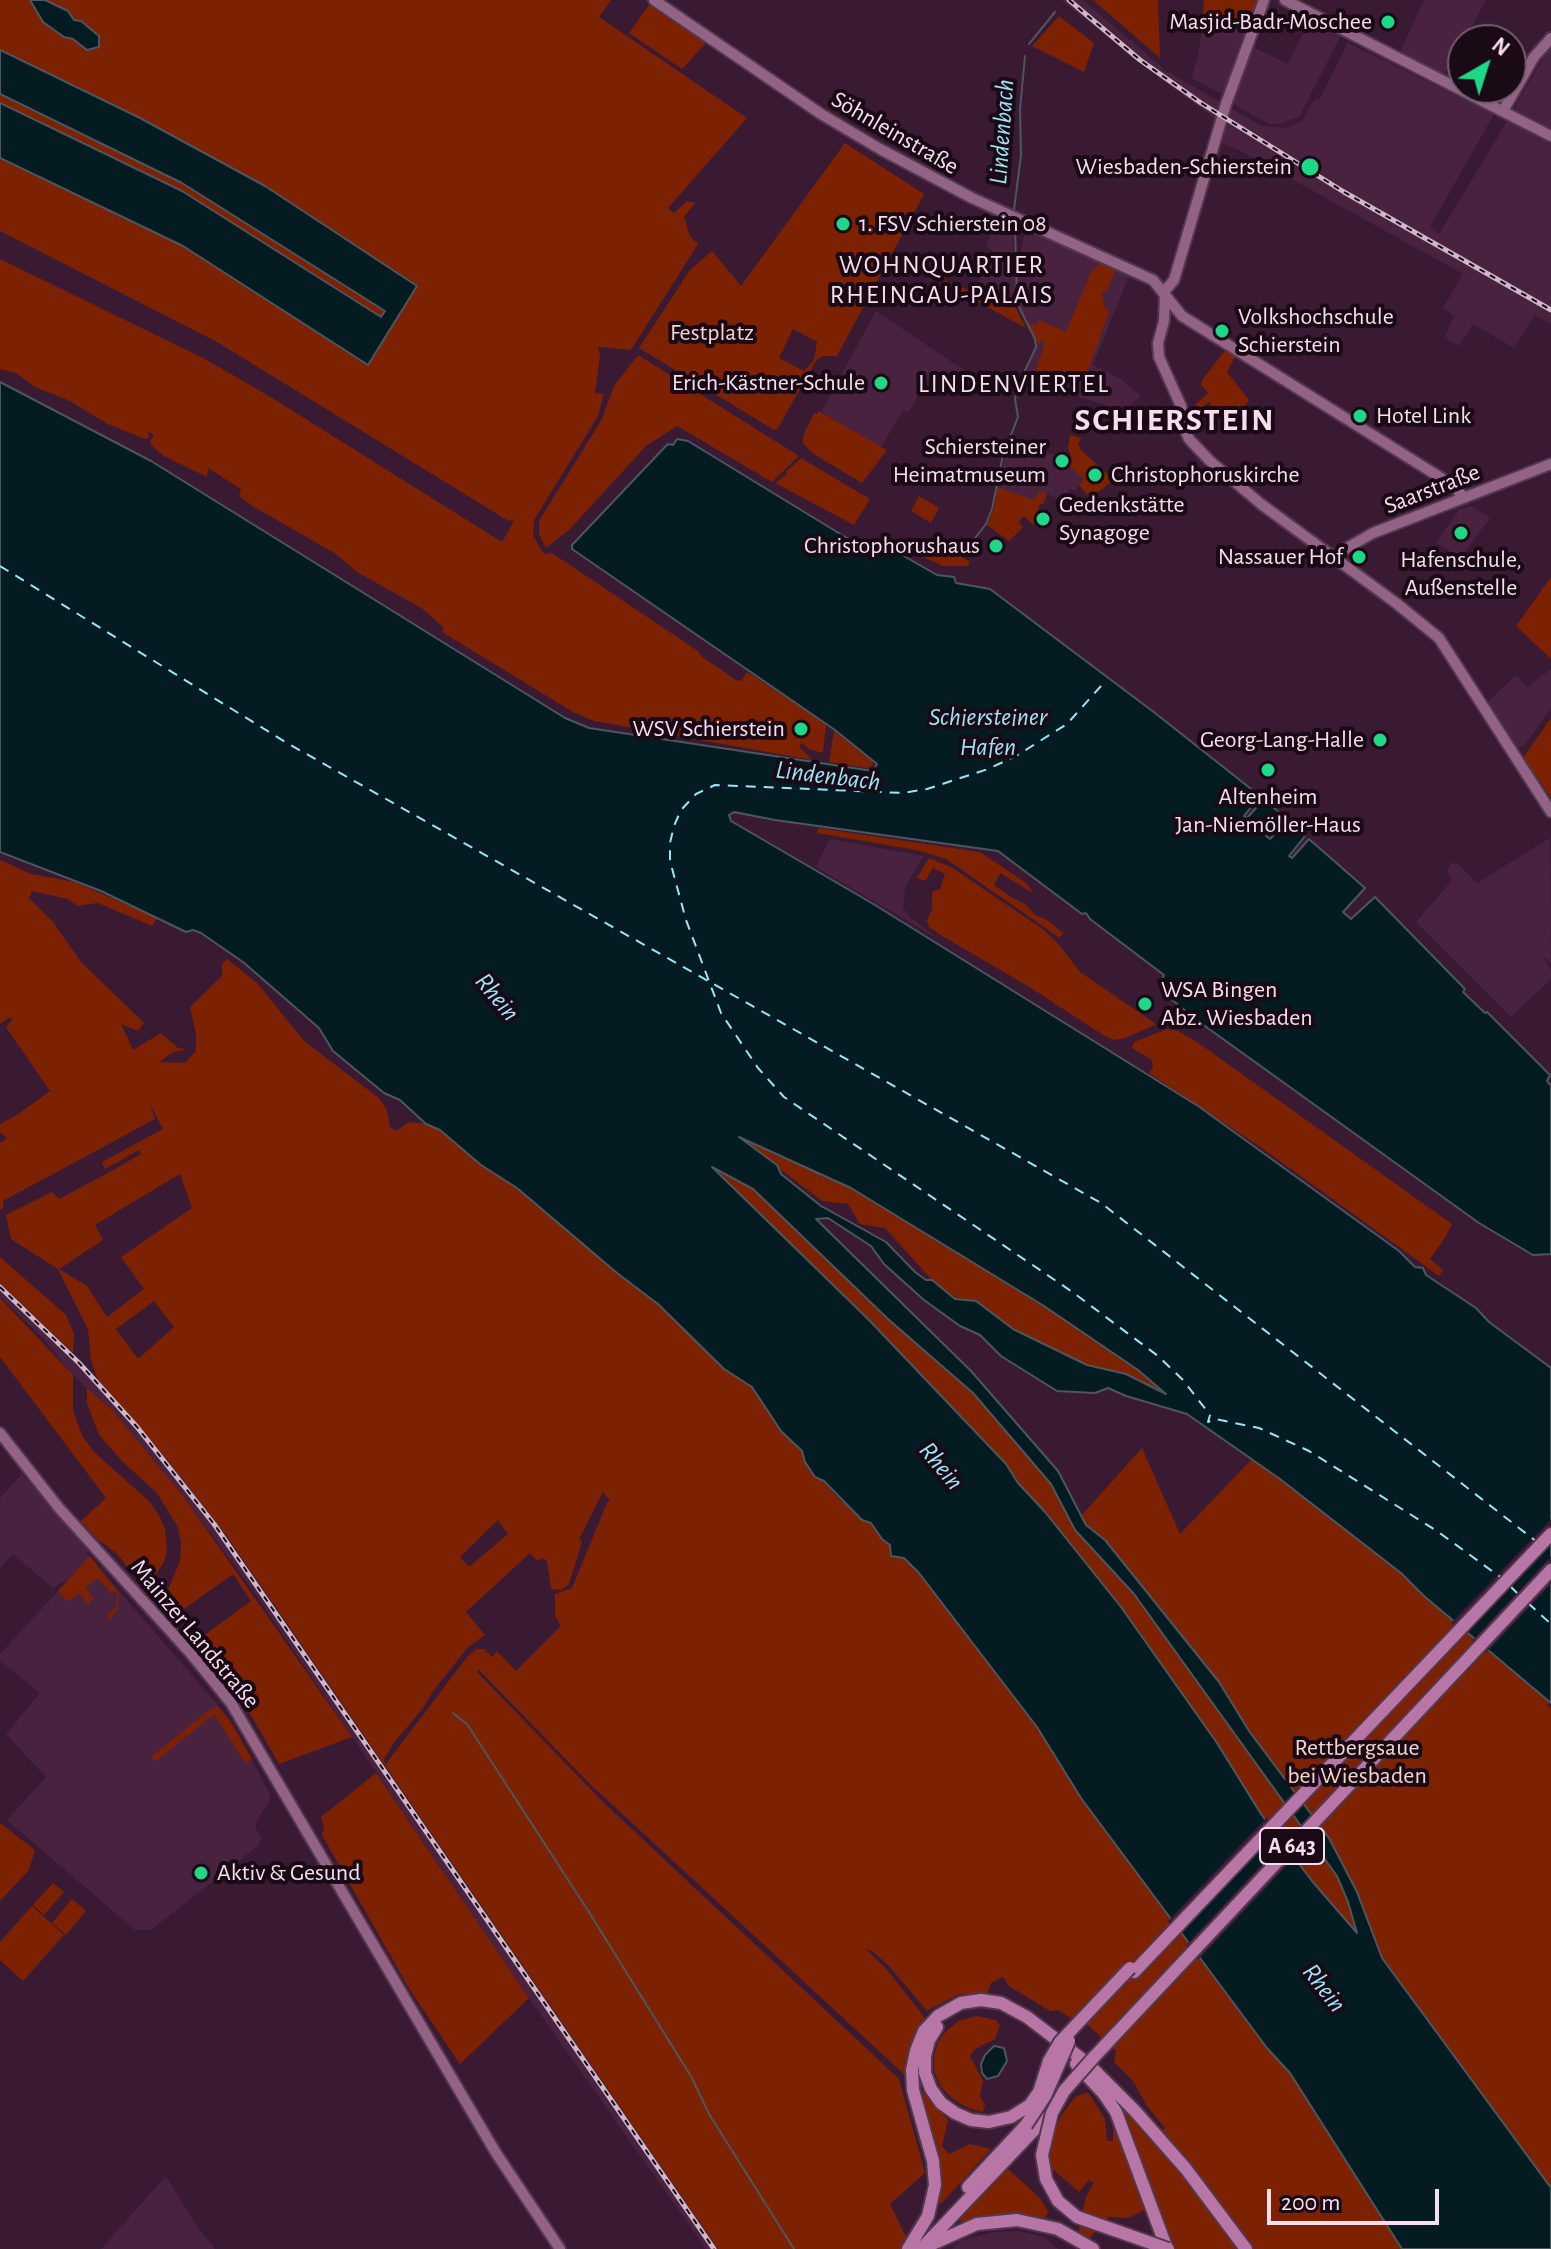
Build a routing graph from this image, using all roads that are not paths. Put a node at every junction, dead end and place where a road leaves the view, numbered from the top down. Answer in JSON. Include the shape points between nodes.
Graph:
{"nodes":[{"id":1,"x":654,"y":0,"type":"edge"},
{"id":2,"x":1264,"y":0,"type":"edge"},
{"id":3,"x":1285,"y":0,"type":"edge"},
{"id":4,"x":1551,"y":38,"type":"edge"},
{"id":5,"x":1503,"y":111,"type":"junction"},
{"id":6,"x":1551,"y":136,"type":"edge"},
{"id":7,"x":1164,"y":292,"type":"junction"},
{"id":8,"x":1182,"y":316,"type":"junction"},
{"id":9,"x":1164,"y":321,"type":"junction"},
{"id":10,"x":1551,"y":464,"type":"edge"},
{"id":11,"x":1464,"y":498,"type":"junction"},
{"id":12,"x":1350,"y":544,"type":"junction"},
{"id":13,"x":1331,"y":557,"type":"junction"},
{"id":14,"x":1349,"y":570,"type":"junction"},
{"id":15,"x":1551,"y":812,"type":"edge"},
{"id":16,"x":0,"y":1433,"type":"edge"},
{"id":17,"x":1551,"y":1534,"type":"edge"},
{"id":18,"x":1551,"y":1570,"type":"edge"},
{"id":19,"x":1344,"y":1752,"type":"junction"},
{"id":20,"x":1034,"y":2025,"type":"junction"},
{"id":21,"x":1064,"y":2091,"type":"junction"},
{"id":22,"x":560,"y":2249,"type":"edge"},
{"id":23,"x":909,"y":2249,"type":"edge"},
{"id":24,"x":922,"y":2249,"type":"edge"},
{"id":25,"x":1093,"y":2249,"type":"edge"},
{"id":26,"x":1168,"y":2249,"type":"edge"},
{"id":27,"x":1246,"y":2249,"type":"edge"}],
"edges":[{"from":1,"to":7,"type":"street","name":"Söhnleinstraße","via":[[880,149],[980,202],[1153,280]]},
{"from":2,"to":7,"type":"street","via":[[1226,104],[1174,280]]},
{"from":3,"to":5,"type":"street"},
{"from":4,"to":5,"type":"street"},
{"from":5,"to":6,"type":"street"},
{"from":7,"to":8,"type":"street","name":"Söhnleinstraße"},
{"from":7,"to":9,"type":"street"},
{"from":8,"to":9,"type":"street"},
{"from":8,"to":11,"type":"street","via":[[1454,486]]},
{"from":9,"to":13,"type":"street","via":[[1159,358],[1189,439],[1222,473]]},
{"from":10,"to":11,"type":"street","name":"Saarstraße"},
{"from":11,"to":12,"type":"street","name":"Saarstraße"},
{"from":12,"to":13,"type":"street","name":"Saarstraße"},
{"from":12,"to":14,"type":"street","via":[[1344,558]]},
{"from":13,"to":14,"type":"street"},
{"from":14,"to":15,"type":"street","via":[[1428,628],[1453,657]]},
{"from":16,"to":22,"type":"street","name":"Mainzer Landstraße","via":[[59,1508],[219,1687],[254,1738],[496,2153]]},
{"from":17,"to":19,"type":"highway","number":"A 643"},
{"from":18,"to":21,"type":"highway","number":"A 643","bridge":true},
{"from":19,"to":20,"type":"highway","bridge":true,"via":[[1321,1768],[1070,2030],[1052,2055],[1039,2092],[1024,2110],[997,2121],[971,2120],[948,2108],[931,2089],[924,2065],[926,2048],[939,2025],[952,2015],[976,2007],[993,2009]]},
{"from":19,"to":23,"type":"highway","number":"A 643","bridge":true,"via":[[1075,2034],[1032,2117]]},
{"from":20,"to":23,"type":"highway","via":[[1001,2003],[974,2000],[949,2008],[924,2031],[912,2083],[933,2161],[934,2193],[925,2223]]},
{"from":20,"to":26,"type":"highway","via":[[1110,2103]]},
{"from":20,"to":27,"type":"highway","via":[[1078,2054],[1135,2111],[1196,2180]]},
{"from":21,"to":24,"type":"highway","number":"A 643","bridge":true},
{"from":21,"to":26,"type":"highway","bridge":true,"via":[[1049,2121],[1042,2155],[1053,2194],[1077,2217]]},
{"from":24,"to":25,"type":"highway","via":[[963,2228],[1004,2220],[1045,2225]]}]}
